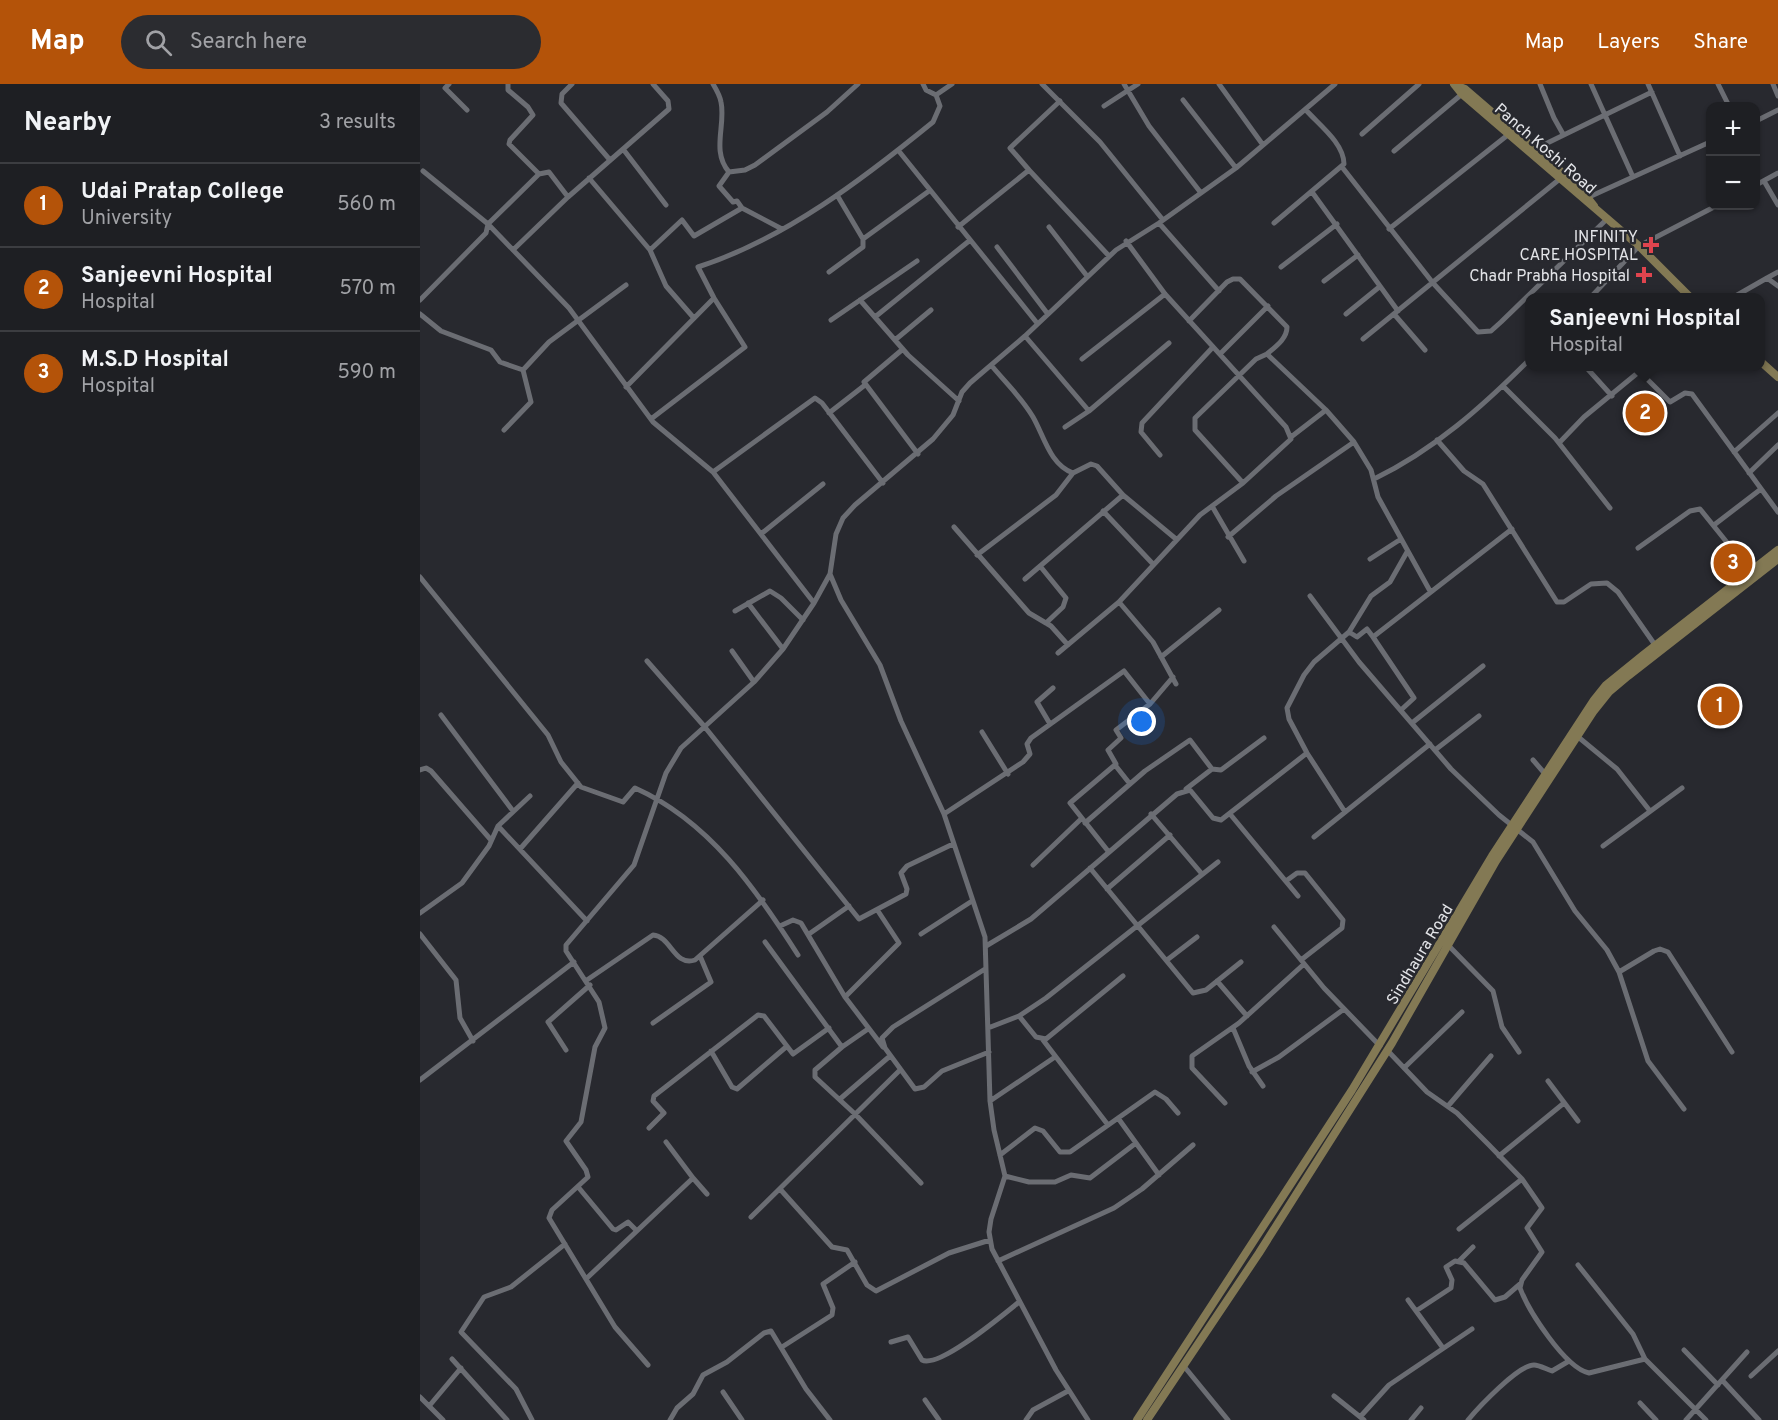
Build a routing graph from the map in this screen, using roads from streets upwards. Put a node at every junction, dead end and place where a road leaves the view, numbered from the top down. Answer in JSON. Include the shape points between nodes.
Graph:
{"nodes":[{"id":1,"x":449,"y":84,"type":"edge"},
{"id":2,"x":508,"y":84,"type":"edge"},
{"id":3,"x":572,"y":84,"type":"edge"},
{"id":4,"x":653,"y":84,"type":"edge"},
{"id":5,"x":713,"y":84,"type":"edge"},
{"id":6,"x":858,"y":84,"type":"edge"},
{"id":7,"x":922,"y":84,"type":"edge"},
{"id":8,"x":952,"y":84,"type":"edge"},
{"id":9,"x":1042,"y":84,"type":"edge"},
{"id":10,"x":1056,"y":84,"type":"edge"},
{"id":11,"x":1124,"y":84,"type":"edge"},
{"id":12,"x":1138,"y":84,"type":"edge"},
{"id":13,"x":1219,"y":84,"type":"edge"},
{"id":14,"x":1322,"y":84,"type":"edge"},
{"id":15,"x":1335,"y":84,"type":"edge"},
{"id":16,"x":1419,"y":84,"type":"edge"},
{"id":17,"x":1454,"y":84,"type":"edge"},
{"id":18,"x":1540,"y":84,"type":"edge"},
{"id":19,"x":1591,"y":84,"type":"edge"},
{"id":20,"x":1648,"y":84,"type":"edge"},
{"id":21,"x":1718,"y":84,"type":"edge"},
{"id":22,"x":1773,"y":84,"type":"edge"},
{"id":23,"x":1050,"y":90,"type":"junction"},
{"id":24,"x":1128,"y":90,"type":"junction"},
{"id":25,"x":1327,"y":90,"type":"junction"},
{"id":26,"x":1652,"y":92,"type":"junction"},
{"id":27,"x":1462,"y":94,"type":"junction"},
{"id":28,"x":936,"y":95,"type":"junction"},
{"id":29,"x":1778,"y":96,"type":"edge"},
{"id":30,"x":1183,"y":100,"type":"dead end"},
{"id":31,"x":1060,"y":101,"type":"junction"},
{"id":32,"x":1727,"y":102,"type":"edge"},
{"id":33,"x":1104,"y":106,"type":"dead end"},
{"id":34,"x":467,"y":110,"type":"dead end"},
{"id":35,"x":1306,"y":110,"type":"junction"},
{"id":36,"x":1778,"y":110,"type":"edge"},
{"id":37,"x":1604,"y":113,"type":"junction"},
{"id":38,"x":1760,"y":119,"type":"edge"},
{"id":39,"x":1362,"y":134,"type":"dead end"},
{"id":40,"x":1509,"y":134,"type":"junction"},
{"id":41,"x":1563,"y":134,"type":"junction"},
{"id":42,"x":1706,"y":144,"type":"edge"},
{"id":43,"x":1263,"y":145,"type":"junction"},
{"id":44,"x":623,"y":149,"type":"junction"},
{"id":45,"x":1535,"y":149,"type":"junction"},
{"id":46,"x":898,"y":150,"type":"junction"},
{"id":47,"x":1394,"y":151,"type":"dead end"},
{"id":48,"x":1680,"y":156,"type":"junction"},
{"id":49,"x":610,"y":160,"type":"junction"},
{"id":50,"x":1342,"y":167,"type":"junction"},
{"id":51,"x":1236,"y":168,"type":"junction"},
{"id":52,"x":1029,"y":170,"type":"junction"},
{"id":53,"x":423,"y":171,"type":"dead end"},
{"id":54,"x":729,"y":172,"type":"junction"},
{"id":55,"x":539,"y":174,"type":"junction"},
{"id":56,"x":1778,"y":174,"type":"edge"},
{"id":57,"x":1633,"y":177,"type":"junction"},
{"id":58,"x":589,"y":178,"type":"junction"},
{"id":59,"x":1561,"y":178,"type":"junction"},
{"id":60,"x":1764,"y":181,"type":"junction"},
{"id":61,"x":1760,"y":183,"type":"edge"},
{"id":62,"x":929,"y":191,"type":"junction"},
{"id":63,"x":1312,"y":192,"type":"junction"},
{"id":64,"x":1201,"y":193,"type":"junction"},
{"id":65,"x":837,"y":195,"type":"junction"},
{"id":66,"x":568,"y":197,"type":"junction"},
{"id":67,"x":1589,"y":197,"type":"junction"},
{"id":68,"x":666,"y":205,"type":"dead end"},
{"id":69,"x":1778,"y":205,"type":"edge"},
{"id":70,"x":1595,"y":207,"type":"junction"},
{"id":71,"x":742,"y":208,"type":"junction"},
{"id":72,"x":1708,"y":210,"type":"edge"},
{"id":73,"x":1608,"y":218,"type":"junction"},
{"id":74,"x":1161,"y":221,"type":"junction"},
{"id":75,"x":1274,"y":223,"type":"dead end"},
{"id":76,"x":488,"y":224,"type":"junction"},
{"id":77,"x":1337,"y":224,"type":"junction"},
{"id":78,"x":1049,"y":226,"type":"dead end"},
{"id":79,"x":958,"y":227,"type":"junction"},
{"id":80,"x":782,"y":229,"type":"junction"},
{"id":81,"x":1389,"y":229,"type":"junction"},
{"id":82,"x":863,"y":239,"type":"junction"},
{"id":83,"x":969,"y":241,"type":"junction"},
{"id":84,"x":1126,"y":241,"type":"junction"},
{"id":85,"x":1639,"y":246,"type":"junction"},
{"id":86,"x":997,"y":247,"type":"dead end"},
{"id":87,"x":513,"y":250,"type":"junction"},
{"id":88,"x":650,"y":250,"type":"junction"},
{"id":89,"x":1358,"y":255,"type":"junction"},
{"id":90,"x":1109,"y":256,"type":"junction"},
{"id":91,"x":916,"y":261,"type":"dead end"},
{"id":92,"x":1281,"y":267,"type":"dead end"},
{"id":93,"x":829,"y":272,"type":"dead end"},
{"id":94,"x":1778,"y":272,"type":"edge"},
{"id":95,"x":1087,"y":276,"type":"junction"},
{"id":96,"x":1767,"y":278,"type":"junction"},
{"id":97,"x":1324,"y":281,"type":"dead end"},
{"id":98,"x":1432,"y":283,"type":"junction"},
{"id":99,"x":626,"y":285,"type":"dead end"},
{"id":100,"x":1778,"y":286,"type":"edge"},
{"id":101,"x":1378,"y":288,"type":"junction"},
{"id":102,"x":1219,"y":291,"type":"junction"},
{"id":103,"x":1530,"y":293,"type":"edge"},
{"id":104,"x":1594,"y":293,"type":"edge"},
{"id":105,"x":1687,"y":293,"type":"edge"},
{"id":106,"x":1739,"y":293,"type":"edge"},
{"id":107,"x":1166,"y":294,"type":"junction"},
{"id":108,"x":714,"y":298,"type":"junction"},
{"id":109,"x":1525,"y":298,"type":"edge"},
{"id":110,"x":420,"y":300,"type":"edge"},
{"id":111,"x":860,"y":300,"type":"junction"},
{"id":112,"x":1268,"y":306,"type":"junction"},
{"id":113,"x":931,"y":310,"type":"dead end"},
{"id":114,"x":1396,"y":312,"type":"junction"},
{"id":115,"x":420,"y":314,"type":"edge"},
{"id":116,"x":1047,"y":314,"type":"junction"},
{"id":117,"x":1346,"y":314,"type":"dead end"},
{"id":118,"x":693,"y":317,"type":"junction"},
{"id":119,"x":875,"y":317,"type":"junction"},
{"id":120,"x":579,"y":319,"type":"junction"},
{"id":121,"x":831,"y":320,"type":"dead end"},
{"id":122,"x":1189,"y":321,"type":"junction"},
{"id":123,"x":1036,"y":323,"type":"junction"},
{"id":124,"x":1025,"y":336,"type":"junction"},
{"id":125,"x":1363,"y":339,"type":"dead end"},
{"id":126,"x":895,"y":340,"type":"junction"},
{"id":127,"x":1169,"y":343,"type":"dead end"},
{"id":128,"x":1213,"y":347,"type":"junction"},
{"id":129,"x":903,"y":349,"type":"junction"},
{"id":130,"x":1425,"y":350,"type":"dead end"},
{"id":131,"x":1220,"y":354,"type":"junction"},
{"id":132,"x":1267,"y":354,"type":"junction"},
{"id":133,"x":1082,"y":359,"type":"dead end"},
{"id":134,"x":1525,"y":364,"type":"edge"},
{"id":135,"x":991,"y":365,"type":"junction"},
{"id":136,"x":1765,"y":365,"type":"edge"},
{"id":137,"x":523,"y":370,"type":"junction"},
{"id":138,"x":1590,"y":371,"type":"edge"},
{"id":139,"x":1640,"y":372,"type":"joint"},
{"id":140,"x":1240,"y":375,"type":"junction"},
{"id":141,"x":1778,"y":377,"type":"edge"},
{"id":142,"x":866,"y":385,"type":"junction"},
{"id":143,"x":1503,"y":386,"type":"junction"},
{"id":144,"x":626,"y":387,"type":"junction"},
{"id":145,"x":1612,"y":396,"type":"junction"},
{"id":146,"x":959,"y":401,"type":"junction"},
{"id":147,"x":1326,"y":410,"type":"junction"},
{"id":148,"x":1089,"y":411,"type":"junction"},
{"id":149,"x":1778,"y":413,"type":"edge"},
{"id":150,"x":829,"y":414,"type":"junction"},
{"id":151,"x":651,"y":419,"type":"junction"},
{"id":152,"x":1065,"y":427,"type":"dead end"},
{"id":153,"x":504,"y":430,"type":"dead end"},
{"id":154,"x":1292,"y":437,"type":"junction"},
{"id":155,"x":1437,"y":440,"type":"junction"},
{"id":156,"x":1354,"y":442,"type":"junction"},
{"id":157,"x":1559,"y":443,"type":"junction"},
{"id":158,"x":1778,"y":445,"type":"edge"},
{"id":159,"x":1734,"y":452,"type":"junction"},
{"id":160,"x":918,"y":454,"type":"junction"},
{"id":161,"x":1160,"y":455,"type":"dead end"},
{"id":162,"x":713,"y":472,"type":"junction"},
{"id":163,"x":1073,"y":473,"type":"junction"},
{"id":164,"x":1749,"y":473,"type":"junction"},
{"id":165,"x":1374,"y":479,"type":"junction"},
{"id":166,"x":883,"y":483,"type":"junction"},
{"id":167,"x":1243,"y":483,"type":"junction"},
{"id":168,"x":823,"y":484,"type":"dead end"},
{"id":169,"x":1761,"y":489,"type":"junction"},
{"id":170,"x":1123,"y":495,"type":"junction"},
{"id":171,"x":1212,"y":506,"type":"junction"},
{"id":172,"x":1610,"y":508,"type":"dead end"},
{"id":173,"x":1103,"y":512,"type":"junction"},
{"id":174,"x":1778,"y":512,"type":"edge"},
{"id":175,"x":1714,"y":525,"type":"junction"},
{"id":176,"x":954,"y":526,"type":"dead end"},
{"id":177,"x":1512,"y":529,"type":"junction"},
{"id":178,"x":761,"y":534,"type":"junction"},
{"id":179,"x":1228,"y":537,"type":"junction"},
{"id":180,"x":1176,"y":539,"type":"junction"},
{"id":181,"x":1401,"y":539,"type":"junction"},
{"id":182,"x":1638,"y":548,"type":"dead end"},
{"id":183,"x":1778,"y":550,"type":"edge"},
{"id":184,"x":1407,"y":552,"type":"junction"},
{"id":185,"x":977,"y":555,"type":"junction"},
{"id":186,"x":1370,"y":559,"type":"dead end"},
{"id":187,"x":1778,"y":559,"type":"edge"},
{"id":188,"x":1244,"y":561,"type":"dead end"},
{"id":189,"x":1152,"y":564,"type":"junction"},
{"id":190,"x":1040,"y":566,"type":"junction"},
{"id":191,"x":1750,"y":572,"type":"junction"},
{"id":192,"x":830,"y":574,"type":"junction"},
{"id":193,"x":420,"y":577,"type":"edge"},
{"id":194,"x":1025,"y":579,"type":"dead end"},
{"id":195,"x":1430,"y":591,"type":"junction"},
{"id":196,"x":1310,"y":596,"type":"dead end"},
{"id":197,"x":1119,"y":602,"type":"junction"},
{"id":198,"x":748,"y":603,"type":"junction"},
{"id":199,"x":814,"y":603,"type":"junction"},
{"id":200,"x":1219,"y":610,"type":"dead end"},
{"id":201,"x":735,"y":611,"type":"dead end"},
{"id":202,"x":802,"y":620,"type":"junction"},
{"id":203,"x":1046,"y":623,"type":"junction"},
{"id":204,"x":1349,"y":632,"type":"junction"},
{"id":205,"x":1373,"y":637,"type":"junction"},
{"id":206,"x":1341,"y":639,"type":"junction"},
{"id":207,"x":1068,"y":645,"type":"junction"},
{"id":208,"x":1655,"y":645,"type":"junction"},
{"id":209,"x":783,"y":649,"type":"junction"},
{"id":210,"x":732,"y":651,"type":"dead end"},
{"id":211,"x":1058,"y":653,"type":"dead end"},
{"id":212,"x":1161,"y":657,"type":"junction"},
{"id":213,"x":647,"y":661,"type":"dead end"},
{"id":214,"x":1483,"y":666,"type":"dead end"},
{"id":215,"x":1173,"y":677,"type":"junction"},
{"id":216,"x":754,"y":682,"type":"junction"},
{"id":217,"x":1176,"y":684,"type":"dead end"},
{"id":218,"x":1053,"y":688,"type":"dead end"},
{"id":219,"x":1150,"y":704,"type":"junction"},
{"id":220,"x":1401,"y":710,"type":"junction"},
{"id":221,"x":441,"y":715,"type":"dead end"},
{"id":222,"x":1479,"y":716,"type":"dead end"},
{"id":223,"x":1050,"y":723,"type":"junction"},
{"id":224,"x":1412,"y":723,"type":"junction"},
{"id":225,"x":704,"y":726,"type":"junction"},
{"id":226,"x":982,"y":732,"type":"dead end"},
{"id":227,"x":1577,"y":736,"type":"junction"},
{"id":228,"x":1264,"y":738,"type":"dead end"},
{"id":229,"x":1430,"y":744,"type":"junction"},
{"id":230,"x":1435,"y":750,"type":"junction"},
{"id":231,"x":1307,"y":753,"type":"junction"},
{"id":232,"x":1533,"y":760,"type":"dead end"},
{"id":233,"x":1115,"y":765,"type":"junction"},
{"id":234,"x":1212,"y":769,"type":"junction"},
{"id":235,"x":420,"y":770,"type":"edge"},
{"id":236,"x":1008,"y":774,"type":"junction"},
{"id":237,"x":1546,"y":775,"type":"junction"},
{"id":238,"x":578,"y":783,"type":"junction"},
{"id":239,"x":1130,"y":784,"type":"junction"},
{"id":240,"x":1682,"y":788,"type":"dead end"},
{"id":241,"x":1186,"y":789,"type":"junction"},
{"id":242,"x":530,"y":796,"type":"dead end"},
{"id":243,"x":656,"y":798,"type":"junction"},
{"id":244,"x":513,"y":811,"type":"junction"},
{"id":245,"x":1650,"y":811,"type":"junction"},
{"id":246,"x":1345,"y":812,"type":"junction"},
{"id":247,"x":944,"y":814,"type":"junction"},
{"id":248,"x":1152,"y":814,"type":"junction"},
{"id":249,"x":1230,"y":814,"type":"junction"},
{"id":250,"x":1083,"y":821,"type":"junction"},
{"id":251,"x":498,"y":826,"type":"junction"},
{"id":252,"x":1515,"y":826,"type":"junction"},
{"id":253,"x":1170,"y":836,"type":"junction"},
{"id":254,"x":1314,"y":837,"type":"dead end"},
{"id":255,"x":491,"y":840,"type":"junction"},
{"id":256,"x":953,"y":844,"type":"junction"},
{"id":257,"x":1603,"y":846,"type":"dead end"},
{"id":258,"x":520,"y":849,"type":"junction"},
{"id":259,"x":1108,"y":851,"type":"junction"},
{"id":260,"x":1218,"y":862,"type":"dead end"},
{"id":261,"x":1033,"y":865,"type":"dead end"},
{"id":262,"x":1090,"y":868,"type":"junction"},
{"id":263,"x":1202,"y":874,"type":"junction"},
{"id":264,"x":1286,"y":881,"type":"junction"},
{"id":265,"x":1107,"y":889,"type":"junction"},
{"id":266,"x":1298,"y":896,"type":"dead end"},
{"id":267,"x":763,"y":900,"type":"junction"},
{"id":268,"x":972,"y":901,"type":"junction"},
{"id":269,"x":849,"y":906,"type":"junction"},
{"id":270,"x":878,"y":911,"type":"junction"},
{"id":271,"x":420,"y":913,"type":"edge"},
{"id":272,"x":587,"y":921,"type":"junction"},
{"id":273,"x":1139,"y":925,"type":"junction"},
{"id":274,"x":780,"y":926,"type":"junction"},
{"id":275,"x":1274,"y":927,"type":"dead end"},
{"id":276,"x":420,"y":934,"type":"edge"},
{"id":277,"x":809,"y":934,"type":"junction"},
{"id":278,"x":921,"y":934,"type":"dead end"},
{"id":279,"x":1197,"y":937,"type":"dead end"},
{"id":280,"x":765,"y":942,"type":"dead end"},
{"id":281,"x":1448,"y":945,"type":"junction"},
{"id":282,"x":986,"y":946,"type":"junction"},
{"id":283,"x":798,"y":955,"type":"dead end"},
{"id":284,"x":700,"y":956,"type":"junction"},
{"id":285,"x":1167,"y":960,"type":"junction"},
{"id":286,"x":574,"y":962,"type":"junction"},
{"id":287,"x":1240,"y":962,"type":"dead end"},
{"id":288,"x":1303,"y":962,"type":"junction"},
{"id":289,"x":985,"y":969,"type":"junction"},
{"id":290,"x":1619,"y":972,"type":"junction"},
{"id":291,"x":1123,"y":976,"type":"dead end"},
{"id":292,"x":1217,"y":981,"type":"junction"},
{"id":293,"x":588,"y":982,"type":"junction"},
{"id":294,"x":845,"y":997,"type":"junction"},
{"id":295,"x":1344,"y":1009,"type":"junction"},
{"id":296,"x":1462,"y":1012,"type":"dead end"},
{"id":297,"x":1019,"y":1016,"type":"junction"},
{"id":298,"x":1247,"y":1016,"type":"junction"},
{"id":299,"x":653,"y":1023,"type":"dead end"},
{"id":300,"x":829,"y":1028,"type":"junction"},
{"id":301,"x":988,"y":1028,"type":"junction"},
{"id":302,"x":1233,"y":1028,"type":"junction"},
{"id":303,"x":868,"y":1029,"type":"junction"},
{"id":304,"x":1043,"y":1040,"type":"junction"},
{"id":305,"x":473,"y":1041,"type":"junction"},
{"id":306,"x":786,"y":1047,"type":"junction"},
{"id":307,"x":842,"y":1047,"type":"junction"},
{"id":308,"x":885,"y":1048,"type":"junction"},
{"id":309,"x":1384,"y":1048,"type":"junction"},
{"id":310,"x":566,"y":1050,"type":"dead end"},
{"id":311,"x":711,"y":1051,"type":"junction"},
{"id":312,"x":989,"y":1052,"type":"junction"},
{"id":313,"x":1519,"y":1052,"type":"dead end"},
{"id":314,"x":1732,"y":1052,"type":"dead end"},
{"id":315,"x":890,"y":1056,"type":"junction"},
{"id":316,"x":1491,"y":1056,"type":"dead end"},
{"id":317,"x":1055,"y":1057,"type":"junction"},
{"id":318,"x":1404,"y":1068,"type":"junction"},
{"id":319,"x":900,"y":1070,"type":"junction"},
{"id":320,"x":1252,"y":1072,"type":"junction"},
{"id":321,"x":420,"y":1080,"type":"edge"},
{"id":322,"x":1548,"y":1081,"type":"dead end"},
{"id":323,"x":1263,"y":1086,"type":"dead end"},
{"id":324,"x":840,"y":1099,"type":"junction"},
{"id":325,"x":990,"y":1101,"type":"junction"},
{"id":326,"x":1225,"y":1103,"type":"dead end"},
{"id":327,"x":1564,"y":1103,"type":"junction"},
{"id":328,"x":1448,"y":1106,"type":"junction"},
{"id":329,"x":1684,"y":1109,"type":"dead end"},
{"id":330,"x":1178,"y":1113,"type":"dead end"},
{"id":331,"x":855,"y":1114,"type":"junction"},
{"id":332,"x":1118,"y":1118,"type":"junction"},
{"id":333,"x":1578,"y":1121,"type":"dead end"},
{"id":334,"x":1108,"y":1125,"type":"junction"},
{"id":335,"x":649,"y":1128,"type":"dead end"},
{"id":336,"x":666,"y":1142,"type":"dead end"},
{"id":337,"x":1136,"y":1143,"type":"junction"},
{"id":338,"x":1193,"y":1145,"type":"dead end"},
{"id":339,"x":1000,"y":1155,"type":"junction"},
{"id":340,"x":1499,"y":1156,"type":"junction"},
{"id":341,"x":1159,"y":1175,"type":"junction"},
{"id":342,"x":1005,"y":1176,"type":"junction"},
{"id":343,"x":693,"y":1178,"type":"junction"},
{"id":344,"x":1522,"y":1179,"type":"junction"},
{"id":345,"x":921,"y":1184,"type":"dead end"},
{"id":346,"x":579,"y":1188,"type":"junction"},
{"id":347,"x":780,"y":1189,"type":"junction"},
{"id":348,"x":707,"y":1194,"type":"dead end"},
{"id":349,"x":751,"y":1217,"type":"dead end"},
{"id":350,"x":1459,"y":1229,"type":"dead end"},
{"id":351,"x":636,"y":1230,"type":"junction"},
{"id":352,"x":990,"y":1240,"type":"junction"},
{"id":353,"x":565,"y":1244,"type":"junction"},
{"id":354,"x":1473,"y":1247,"type":"dead end"},
{"id":355,"x":998,"y":1261,"type":"junction"},
{"id":356,"x":1459,"y":1261,"type":"junction"},
{"id":357,"x":855,"y":1262,"type":"junction"},
{"id":358,"x":1578,"y":1265,"type":"dead end"},
{"id":359,"x":587,"y":1278,"type":"junction"},
{"id":360,"x":1520,"y":1284,"type":"junction"},
{"id":361,"x":1408,"y":1300,"type":"dead end"},
{"id":362,"x":1019,"y":1302,"type":"junction"},
{"id":363,"x":1416,"y":1311,"type":"junction"},
{"id":364,"x":1472,"y":1329,"type":"dead end"},
{"id":365,"x":891,"y":1342,"type":"dead end"},
{"id":366,"x":782,"y":1347,"type":"junction"},
{"id":367,"x":1443,"y":1348,"type":"junction"},
{"id":368,"x":1684,"y":1350,"type":"dead end"},
{"id":369,"x":1778,"y":1351,"type":"edge"},
{"id":370,"x":1747,"y":1352,"type":"dead end"},
{"id":371,"x":452,"y":1359,"type":"dead end"},
{"id":372,"x":1645,"y":1359,"type":"junction"},
{"id":373,"x":1569,"y":1361,"type":"junction"},
{"id":374,"x":648,"y":1365,"type":"dead end"},
{"id":375,"x":1183,"y":1365,"type":"junction"},
{"id":376,"x":461,"y":1368,"type":"junction"},
{"id":377,"x":1751,"y":1376,"type":"dead end"},
{"id":378,"x":1720,"y":1383,"type":"junction"},
{"id":379,"x":1068,"y":1391,"type":"junction"},
{"id":380,"x":723,"y":1392,"type":"dead end"},
{"id":381,"x":1334,"y":1396,"type":"dead end"},
{"id":382,"x":420,"y":1397,"type":"edge"},
{"id":383,"x":925,"y":1400,"type":"dead end"},
{"id":384,"x":1640,"y":1403,"type":"dead end"},
{"id":385,"x":430,"y":1405,"type":"junction"},
{"id":386,"x":1421,"y":1408,"type":"dead end"},
{"id":387,"x":1697,"y":1410,"type":"junction"},
{"id":388,"x":1472,"y":1415,"type":"junction"},
{"id":389,"x":1362,"y":1419,"type":"edge"},
{"id":390,"x":443,"y":1420,"type":"edge"},
{"id":391,"x":507,"y":1420,"type":"edge"},
{"id":392,"x":532,"y":1420,"type":"edge"},
{"id":393,"x":670,"y":1420,"type":"edge"},
{"id":394,"x":742,"y":1420,"type":"edge"},
{"id":395,"x":830,"y":1420,"type":"edge"},
{"id":396,"x":939,"y":1420,"type":"edge"},
{"id":397,"x":1026,"y":1420,"type":"edge"},
{"id":398,"x":1088,"y":1420,"type":"edge"},
{"id":399,"x":1137,"y":1420,"type":"edge"},
{"id":400,"x":1147,"y":1420,"type":"edge"},
{"id":401,"x":1228,"y":1420,"type":"edge"},
{"id":402,"x":1411,"y":1420,"type":"edge"},
{"id":403,"x":1468,"y":1420,"type":"edge"},
{"id":404,"x":1479,"y":1420,"type":"edge"},
{"id":405,"x":1656,"y":1420,"type":"edge"},
{"id":406,"x":1686,"y":1420,"type":"edge"},
{"id":407,"x":1706,"y":1420,"type":"edge"},
{"id":408,"x":1759,"y":1420,"type":"edge"}],
"edges":[{"from":1,"to":34,"type":"street","via":[[445,88]]},
{"from":2,"to":55,"type":"street","via":[[508,90],[533,116],[509,144]]},
{"from":3,"to":49,"type":"street","via":[[562,94],[561,103]]},
{"from":4,"to":44,"type":"street","via":[[668,101],[669,109]]},
{"from":5,"to":54,"type":"street","via":[[721,102],[722,164]]},
{"from":6,"to":54,"type":"street","via":[[755,165]]},
{"from":7,"to":28,"type":"street"},
{"from":8,"to":28,"type":"street"},
{"from":9,"to":23,"type":"street"},
{"from":10,"to":23,"type":"street"},
{"from":11,"to":24,"type":"street"},
{"from":12,"to":24,"type":"street"},
{"from":13,"to":43,"type":"street"},
{"from":14,"to":25,"type":"street"},
{"from":15,"to":25,"type":"street"},
{"from":16,"to":39,"type":"street"},
{"from":17,"to":27,"type":"street","name":"Panch Koshi Road"},
{"from":17,"to":45,"type":"street","name":"Panch Koshi Road","via":[[1466,89]]},
{"from":18,"to":41,"type":"street"},
{"from":19,"to":37,"type":"street"},
{"from":20,"to":26,"type":"street"},
{"from":21,"to":32,"type":"street"},
{"from":22,"to":29,"type":"street"},
{"from":23,"to":31,"type":"street"},
{"from":24,"to":33,"type":"street"},
{"from":24,"to":64,"type":"street","via":[[1149,126]]},
{"from":25,"to":35,"type":"street"},
{"from":26,"to":37,"type":"street"},
{"from":26,"to":48,"type":"street"},
{"from":27,"to":40,"type":"street","name":"Panch Koshi Road"},
{"from":27,"to":47,"type":"street"},
{"from":28,"to":46,"type":"street","via":[[939,106],[933,122]]},
{"from":30,"to":51,"type":"street"},
{"from":31,"to":52,"type":"street","via":[[1010,148]]},
{"from":31,"to":74,"type":"street","via":[[1100,142]]},
{"from":35,"to":43,"type":"street"},
{"from":35,"to":50,"type":"street","via":[[1335,142],[1343,156]]},
{"from":36,"to":38,"type":"street"},
{"from":37,"to":41,"type":"street"},
{"from":37,"to":57,"type":"street"},
{"from":40,"to":59,"type":"street","name":"Panch Koshi Road"},
{"from":40,"to":81,"type":"street"},
{"from":41,"to":45,"type":"street"},
{"from":42,"to":48,"type":"street"},
{"from":43,"to":51,"type":"street"},
{"from":44,"to":49,"type":"street"},
{"from":44,"to":68,"type":"street"},
{"from":45,"to":67,"type":"street","name":"Panch Koshi Road"},
{"from":46,"to":62,"type":"street"},
{"from":46,"to":65,"type":"street"},
{"from":48,"to":57,"type":"street"},
{"from":49,"to":58,"type":"street"},
{"from":50,"to":63,"type":"street"},
{"from":50,"to":81,"type":"street"},
{"from":51,"to":64,"type":"street"},
{"from":52,"to":79,"type":"street"},
{"from":52,"to":90,"type":"street"},
{"from":53,"to":76,"type":"street"},
{"from":54,"to":71,"type":"street","via":[[719,186]]},
{"from":55,"to":66,"type":"street","via":[[549,172]]},
{"from":55,"to":76,"type":"street"},
{"from":56,"to":60,"type":"street"},
{"from":57,"to":67,"type":"street"},
{"from":58,"to":66,"type":"street"},
{"from":58,"to":88,"type":"street"},
{"from":59,"to":70,"type":"street","name":"Panch Koshi Road"},
{"from":59,"to":98,"type":"street"},
{"from":60,"to":61,"type":"street"},
{"from":60,"to":69,"type":"street"},
{"from":62,"to":79,"type":"street"},
{"from":62,"to":82,"type":"street"},
{"from":63,"to":75,"type":"street"},
{"from":63,"to":77,"type":"street"},
{"from":64,"to":74,"type":"street"},
{"from":65,"to":80,"type":"street"},
{"from":65,"to":82,"type":"street"},
{"from":66,"to":87,"type":"street"},
{"from":67,"to":70,"type":"street","name":"Panch Koshi Road"},
{"from":70,"to":73,"type":"street","name":"Panch Koshi Road"},
{"from":71,"to":80,"type":"street"},
{"from":71,"to":88,"type":"street","via":[[694,236],[682,220]]},
{"from":72,"to":85,"type":"street"},
{"from":73,"to":85,"type":"street","name":"Panch Koshi Road"},
{"from":73,"to":103,"type":"street"},
{"from":74,"to":84,"type":"street"},
{"from":74,"to":102,"type":"street"},
{"from":76,"to":87,"type":"street"},
{"from":76,"to":110,"type":"street","via":[[486,233]]},
{"from":77,"to":89,"type":"street"},
{"from":77,"to":92,"type":"street"},
{"from":78,"to":95,"type":"street"},
{"from":79,"to":83,"type":"street"},
{"from":80,"to":108,"type":"street","via":[[723,260],[698,267]]},
{"from":81,"to":98,"type":"street"},
{"from":82,"to":93,"type":"street","via":[[860,251]]},
{"from":83,"to":119,"type":"street"},
{"from":83,"to":123,"type":"street"},
{"from":84,"to":90,"type":"street"},
{"from":84,"to":107,"type":"street"},
{"from":85,"to":104,"type":"street"},
{"from":85,"to":105,"type":"street","name":"Panch Koshi Road"},
{"from":86,"to":116,"type":"street"},
{"from":87,"to":120,"type":"street"},
{"from":88,"to":118,"type":"street","via":[[666,286]]},
{"from":89,"to":97,"type":"street"},
{"from":89,"to":101,"type":"street"},
{"from":90,"to":95,"type":"street"},
{"from":91,"to":111,"type":"street"},
{"from":94,"to":96,"type":"street"},
{"from":95,"to":116,"type":"street"},
{"from":96,"to":100,"type":"street"},
{"from":96,"to":106,"type":"street"},
{"from":98,"to":109,"type":"street","via":[[1471,327],[1484,333],[1491,331]]},
{"from":98,"to":114,"type":"street"},
{"from":99,"to":120,"type":"street"},
{"from":101,"to":114,"type":"street"},
{"from":101,"to":117,"type":"street"},
{"from":102,"to":112,"type":"street","via":[[1233,279],[1240,279]]},
{"from":102,"to":122,"type":"street"},
{"from":107,"to":122,"type":"street"},
{"from":107,"to":133,"type":"street"},
{"from":108,"to":118,"type":"street"},
{"from":108,"to":151,"type":"street","via":[[745,347]]},
{"from":111,"to":119,"type":"street"},
{"from":111,"to":121,"type":"street"},
{"from":112,"to":131,"type":"street"},
{"from":112,"to":132,"type":"street","via":[[1287,327],[1287,333]]},
{"from":113,"to":126,"type":"street"},
{"from":114,"to":125,"type":"street"},
{"from":114,"to":130,"type":"street"},
{"from":115,"to":137,"type":"street","via":[[441,331],[491,350],[500,362]]},
{"from":116,"to":123,"type":"street"},
{"from":118,"to":144,"type":"street"},
{"from":119,"to":126,"type":"street"},
{"from":120,"to":137,"type":"street","via":[[549,342]]},
{"from":120,"to":144,"type":"street"},
{"from":122,"to":128,"type":"street"},
{"from":123,"to":124,"type":"street"},
{"from":124,"to":135,"type":"street"},
{"from":124,"to":148,"type":"street"},
{"from":126,"to":129,"type":"street"},
{"from":127,"to":148,"type":"street"},
{"from":128,"to":131,"type":"street"},
{"from":128,"to":161,"type":"street","via":[[1142,423],[1141,432]]},
{"from":129,"to":142,"type":"street","via":[[865,378]]},
{"from":129,"to":146,"type":"street"},
{"from":131,"to":140,"type":"street"},
{"from":132,"to":140,"type":"street"},
{"from":132,"to":147,"type":"street"},
{"from":134,"to":143,"type":"street"},
{"from":135,"to":146,"type":"street","via":[[970,383]]},
{"from":135,"to":163,"type":"street","via":[[1034,417],[1057,460]]},
{"from":136,"to":141,"type":"street"},
{"from":137,"to":153,"type":"street","via":[[531,402]]},
{"from":138,"to":145,"type":"street"},
{"from":139,"to":145,"type":"street"},
{"from":139,"to":159,"type":"street","via":[[1670,402],[1685,393],[1692,394]]},
{"from":140,"to":154,"type":"street"},
{"from":140,"to":167,"type":"street","via":[[1195,418],[1194,424]]},
{"from":142,"to":150,"type":"street"},
{"from":142,"to":160,"type":"street"},
{"from":143,"to":155,"type":"street"},
{"from":143,"to":157,"type":"street"},
{"from":144,"to":151,"type":"street"},
{"from":145,"to":157,"type":"street"},
{"from":146,"to":160,"type":"street","via":[[947,423]]},
{"from":147,"to":154,"type":"street"},
{"from":147,"to":156,"type":"street"},
{"from":148,"to":152,"type":"street"},
{"from":149,"to":159,"type":"street"},
{"from":150,"to":162,"type":"street","via":[[819,399],[811,399]]},
{"from":150,"to":166,"type":"street"},
{"from":151,"to":162,"type":"street"},
{"from":154,"to":167,"type":"street"},
{"from":155,"to":165,"type":"street"},
{"from":155,"to":177,"type":"street","via":[[1464,471],[1483,484]]},
{"from":156,"to":165,"type":"street"},
{"from":156,"to":179,"type":"street","via":[[1276,496]]},
{"from":157,"to":172,"type":"street"},
{"from":158,"to":164,"type":"street"},
{"from":159,"to":164,"type":"street"},
{"from":160,"to":166,"type":"street"},
{"from":162,"to":178,"type":"street"},
{"from":163,"to":170,"type":"street","via":[[1091,464],[1097,466]]},
{"from":163,"to":185,"type":"street","via":[[1056,495]]},
{"from":164,"to":169,"type":"street"},
{"from":165,"to":181,"type":"street","via":[[1378,497]]},
{"from":166,"to":192,"type":"street","via":[[843,518],[832,550]]},
{"from":167,"to":171,"type":"street"},
{"from":168,"to":178,"type":"street"},
{"from":169,"to":174,"type":"street"},
{"from":169,"to":175,"type":"street"},
{"from":170,"to":173,"type":"street"},
{"from":170,"to":180,"type":"street"},
{"from":171,"to":179,"type":"street"},
{"from":171,"to":180,"type":"street"},
{"from":173,"to":189,"type":"street"},
{"from":173,"to":190,"type":"street"},
{"from":175,"to":182,"type":"street","via":[[1705,513],[1695,509]]},
{"from":175,"to":191,"type":"street"},
{"from":176,"to":185,"type":"street"},
{"from":177,"to":195,"type":"street"},
{"from":177,"to":208,"type":"street","via":[[1557,602],[1564,602],[1591,584],[1607,583],[1618,592]]},
{"from":178,"to":199,"type":"street"},
{"from":179,"to":188,"type":"street"},
{"from":180,"to":189,"type":"street"},
{"from":181,"to":184,"type":"street"},
{"from":181,"to":186,"type":"street"},
{"from":183,"to":191,"type":"street","name":"Sindhaura Road"},
{"from":184,"to":195,"type":"street"},
{"from":184,"to":204,"type":"street","via":[[1390,582],[1371,596]]},
{"from":185,"to":203,"type":"street","via":[[1029,613]]},
{"from":187,"to":227,"type":"street","via":[[1609,692]]},
{"from":189,"to":197,"type":"street"},
{"from":190,"to":194,"type":"street"},
{"from":190,"to":203,"type":"street","via":[[1066,598],[1064,607]]},
{"from":191,"to":208,"type":"street","name":"Sindhaura Road"},
{"from":192,"to":199,"type":"street"},
{"from":192,"to":247,"type":"street","via":[[880,665]]},
{"from":193,"to":238,"type":"street","via":[[548,735],[561,762]]},
{"from":195,"to":205,"type":"street"},
{"from":196,"to":206,"type":"street"},
{"from":197,"to":207,"type":"street"},
{"from":197,"to":212,"type":"street"},
{"from":198,"to":201,"type":"street"},
{"from":198,"to":202,"type":"street","via":[[770,591]]},
{"from":198,"to":209,"type":"street"},
{"from":199,"to":202,"type":"street"},
{"from":200,"to":212,"type":"street"},
{"from":202,"to":209,"type":"street"},
{"from":203,"to":207,"type":"street"},
{"from":204,"to":205,"type":"street","via":[[1357,637],[1367,629]]},
{"from":204,"to":206,"type":"street"},
{"from":205,"to":220,"type":"street","via":[[1414,698]]},
{"from":206,"to":220,"type":"street"},
{"from":206,"to":231,"type":"street","via":[[1309,669],[1287,708]]},
{"from":207,"to":211,"type":"street"},
{"from":208,"to":237,"type":"street","name":"Sindhaura Road","via":[[1594,700]]},
{"from":209,"to":216,"type":"street"},
{"from":210,"to":216,"type":"street"},
{"from":212,"to":215,"type":"street"},
{"from":213,"to":225,"type":"street"},
{"from":214,"to":224,"type":"street"},
{"from":215,"to":217,"type":"street"},
{"from":215,"to":219,"type":"street"},
{"from":216,"to":225,"type":"street"},
{"from":218,"to":223,"type":"street","via":[[1037,702]]},
{"from":219,"to":223,"type":"street","via":[[1124,671]]},
{"from":219,"to":233,"type":"street","via":[[1116,730],[1121,738],[1108,750]]},
{"from":220,"to":224,"type":"street"},
{"from":221,"to":244,"type":"street"},
{"from":222,"to":230,"type":"street"},
{"from":223,"to":236,"type":"street","via":[[1028,741],[1029,757]]},
{"from":224,"to":229,"type":"street"},
{"from":225,"to":243,"type":"street","via":[[681,748]]},
{"from":225,"to":269,"type":"street"},
{"from":226,"to":236,"type":"street"},
{"from":227,"to":245,"type":"street","via":[[1617,769]]},
{"from":227,"to":252,"type":"street"},
{"from":228,"to":234,"type":"street","via":[[1221,770]]},
{"from":229,"to":230,"type":"street"},
{"from":229,"to":246,"type":"street"},
{"from":230,"to":252,"type":"street","via":[[1492,809]]},
{"from":231,"to":246,"type":"street"},
{"from":231,"to":249,"type":"street"},
{"from":232,"to":237,"type":"street"},
{"from":233,"to":239,"type":"street"},
{"from":233,"to":250,"type":"street","via":[[1070,803]]},
{"from":234,"to":239,"type":"street","via":[[1190,740]]},
{"from":234,"to":241,"type":"street"},
{"from":235,"to":255,"type":"street","via":[[431,771]]},
{"from":236,"to":247,"type":"street"},
{"from":237,"to":252,"type":"street","name":"Sindhaura Road"},
{"from":238,"to":243,"type":"street","via":[[622,802],[635,788]]},
{"from":238,"to":258,"type":"street"},
{"from":239,"to":250,"type":"street"},
{"from":240,"to":245,"type":"street"},
{"from":241,"to":248,"type":"street"},
{"from":241,"to":249,"type":"street","via":[[1217,821]]},
{"from":242,"to":244,"type":"street"},
{"from":243,"to":267,"type":"street","via":[[719,849]]},
{"from":243,"to":272,"type":"street","via":[[634,865]]},
{"from":244,"to":251,"type":"street"},
{"from":245,"to":257,"type":"street"},
{"from":246,"to":254,"type":"street"},
{"from":247,"to":256,"type":"street"},
{"from":248,"to":253,"type":"street"},
{"from":248,"to":259,"type":"street"},
{"from":249,"to":264,"type":"street"},
{"from":250,"to":259,"type":"street"},
{"from":250,"to":261,"type":"street"},
{"from":251,"to":255,"type":"street"},
{"from":251,"to":258,"type":"street"},
{"from":252,"to":281,"type":"street"},
{"from":252,"to":290,"type":"street","via":[[1533,842],[1559,888]]},
{"from":252,"to":309,"type":"street","name":"Sindhaura Road"},
{"from":253,"to":263,"type":"street"},
{"from":253,"to":265,"type":"street"},
{"from":255,"to":271,"type":"street","via":[[462,883]]},
{"from":256,"to":268,"type":"street"},
{"from":256,"to":270,"type":"street","via":[[907,866],[901,876],[908,893]]},
{"from":258,"to":272,"type":"street"},
{"from":259,"to":262,"type":"street"},
{"from":260,"to":263,"type":"street"},
{"from":262,"to":265,"type":"street"},
{"from":262,"to":282,"type":"street","via":[[1031,919]]},
{"from":263,"to":273,"type":"street"},
{"from":264,"to":266,"type":"street"},
{"from":264,"to":288,"type":"street","via":[[1297,873],[1305,873],[1343,920],[1342,927]]},
{"from":265,"to":273,"type":"street"},
{"from":267,"to":274,"type":"street"},
{"from":267,"to":284,"type":"street"},
{"from":268,"to":278,"type":"street"},
{"from":268,"to":282,"type":"street"},
{"from":269,"to":270,"type":"street","via":[[862,920]]},
{"from":269,"to":277,"type":"street"},
{"from":270,"to":294,"type":"street","via":[[899,943]]},
{"from":272,"to":286,"type":"street","via":[[566,945]]},
{"from":273,"to":285,"type":"street"},
{"from":273,"to":297,"type":"street"},
{"from":274,"to":277,"type":"street","via":[[797,920]]},
{"from":274,"to":283,"type":"street"},
{"from":275,"to":288,"type":"street"},
{"from":276,"to":305,"type":"street","via":[[456,980],[460,1018]]},
{"from":277,"to":294,"type":"street"},
{"from":279,"to":285,"type":"street"},
{"from":280,"to":300,"type":"street"},
{"from":281,"to":309,"type":"street"},
{"from":281,"to":313,"type":"street","via":[[1492,991],[1502,1028]]},
{"from":282,"to":289,"type":"street"},
{"from":284,"to":293,"type":"street","via":[[690,962],[683,960],[663,938],[653,935]]},
{"from":284,"to":299,"type":"street","via":[[711,982]]},
{"from":285,"to":292,"type":"street","via":[[1193,993],[1206,990]]},
{"from":286,"to":293,"type":"street"},
{"from":286,"to":305,"type":"street"},
{"from":287,"to":292,"type":"street"},
{"from":288,"to":295,"type":"street"},
{"from":288,"to":298,"type":"street"},
{"from":289,"to":301,"type":"street"},
{"from":289,"to":308,"type":"street","via":[[888,1030],[882,1038]]},
{"from":290,"to":314,"type":"street","via":[[1654,951],[1668,952]]},
{"from":290,"to":329,"type":"street","via":[[1648,1061]]},
{"from":291,"to":304,"type":"street"},
{"from":292,"to":298,"type":"street"},
{"from":293,"to":310,"type":"street","via":[[548,1022]]},
{"from":293,"to":346,"type":"street","via":[[599,1002],[605,1028],[595,1047],[581,1122],[566,1141],[588,1174]]},
{"from":294,"to":303,"type":"street"},
{"from":295,"to":309,"type":"street"},
{"from":295,"to":320,"type":"street"},
{"from":296,"to":318,"type":"street"},
{"from":297,"to":301,"type":"street"},
{"from":297,"to":304,"type":"street"},
{"from":298,"to":302,"type":"street"},
{"from":300,"to":306,"type":"street","via":[[797,1053]]},
{"from":300,"to":307,"type":"street"},
{"from":301,"to":312,"type":"street"},
{"from":302,"to":320,"type":"street"},
{"from":302,"to":326,"type":"street","via":[[1190,1060],[1192,1068]]},
{"from":303,"to":307,"type":"street"},
{"from":303,"to":308,"type":"street"},
{"from":304,"to":317,"type":"street"},
{"from":305,"to":321,"type":"street"},
{"from":306,"to":311,"type":"street","via":[[761,1014]]},
{"from":306,"to":311,"type":"street","via":[[737,1089]]},
{"from":307,"to":324,"type":"street","via":[[813,1073]]},
{"from":308,"to":315,"type":"street"},
{"from":309,"to":318,"type":"street"},
{"from":309,"to":375,"type":"street","via":[[1259,1253]]},
{"from":309,"to":399,"type":"street","name":"Sindhaura Road"},
{"from":311,"to":335,"type":"street","via":[[654,1096],[653,1101],[664,1113]]},
{"from":312,"to":319,"type":"street","via":[[942,1071],[919,1090],[911,1086]]},
{"from":312,"to":325,"type":"street"},
{"from":315,"to":319,"type":"street"},
{"from":315,"to":324,"type":"street"},
{"from":316,"to":328,"type":"street"},
{"from":317,"to":325,"type":"street"},
{"from":317,"to":334,"type":"street"},
{"from":318,"to":328,"type":"street","via":[[1427,1092]]},
{"from":319,"to":331,"type":"street"},
{"from":320,"to":323,"type":"street"},
{"from":322,"to":327,"type":"street"},
{"from":324,"to":331,"type":"street"},
{"from":325,"to":339,"type":"street"},
{"from":327,"to":333,"type":"street"},
{"from":327,"to":340,"type":"street"},
{"from":328,"to":340,"type":"street"},
{"from":330,"to":332,"type":"street","via":[[1155,1092]]},
{"from":331,"to":345,"type":"street"},
{"from":331,"to":347,"type":"street"},
{"from":332,"to":334,"type":"street"},
{"from":332,"to":337,"type":"street"},
{"from":334,"to":339,"type":"street","via":[[1065,1153],[1035,1128]]},
{"from":336,"to":343,"type":"street"},
{"from":337,"to":341,"type":"street"},
{"from":337,"to":342,"type":"street","via":[[1090,1178],[1071,1175],[1055,1182],[1029,1182]]},
{"from":338,"to":341,"type":"street"},
{"from":339,"to":342,"type":"street"},
{"from":340,"to":344,"type":"street"},
{"from":341,"to":355,"type":"street","via":[[1114,1208]]},
{"from":342,"to":352,"type":"street","via":[[991,1219]]},
{"from":343,"to":348,"type":"street"},
{"from":343,"to":351,"type":"street"},
{"from":344,"to":350,"type":"street"},
{"from":344,"to":360,"type":"street","via":[[1542,1208],[1527,1228],[1542,1252]]},
{"from":346,"to":351,"type":"street","via":[[613,1228],[628,1222]]},
{"from":346,"to":353,"type":"street","via":[[549,1215]]},
{"from":347,"to":349,"type":"street"},
{"from":347,"to":357,"type":"street","via":[[828,1242],[847,1250]]},
{"from":351,"to":359,"type":"street"},
{"from":352,"to":355,"type":"street"},
{"from":352,"to":357,"type":"street","via":[[949,1253],[876,1291],[867,1285]]},
{"from":353,"to":359,"type":"street"},
{"from":353,"to":392,"type":"street","via":[[511,1287],[484,1297],[461,1332],[516,1389]]},
{"from":354,"to":356,"type":"street"},
{"from":355,"to":362,"type":"street"},
{"from":356,"to":360,"type":"street","via":[[1495,1300]]},
{"from":356,"to":363,"type":"street","via":[[1446,1267],[1451,1288]]},
{"from":357,"to":366,"type":"street","via":[[823,1284],[832,1315]]},
{"from":358,"to":372,"type":"street","via":[[1633,1334]]},
{"from":359,"to":374,"type":"street","via":[[615,1327]]},
{"from":360,"to":373,"type":"street","via":[[1523,1295]]},
{"from":361,"to":363,"type":"street"},
{"from":362,"to":365,"type":"street","via":[[962,1345],[933,1361],[922,1360],[908,1337]]},
{"from":362,"to":379,"type":"street"},
{"from":363,"to":367,"type":"street"},
{"from":364,"to":367,"type":"street"},
{"from":366,"to":393,"type":"street","via":[[771,1331],[764,1333],[703,1375],[693,1394]]},
{"from":366,"to":395,"type":"street","via":[[806,1389]]},
{"from":367,"to":389,"type":"street","via":[[1389,1385]]},
{"from":368,"to":378,"type":"street"},
{"from":369,"to":377,"type":"street"},
{"from":370,"to":378,"type":"street"},
{"from":371,"to":376,"type":"street"},
{"from":372,"to":373,"type":"street","via":[[1589,1373]]},
{"from":372,"to":387,"type":"street"},
{"from":373,"to":388,"type":"street","via":[[1552,1371],[1526,1366]]},
{"from":375,"to":400,"type":"street"},
{"from":375,"to":401,"type":"street"},
{"from":376,"to":385,"type":"street"},
{"from":376,"to":391,"type":"street"},
{"from":378,"to":387,"type":"street"},
{"from":378,"to":408,"type":"street"},
{"from":379,"to":397,"type":"street","via":[[1033,1410]]},
{"from":379,"to":398,"type":"street"},
{"from":380,"to":394,"type":"street"},
{"from":381,"to":389,"type":"street"},
{"from":382,"to":385,"type":"street"},
{"from":383,"to":396,"type":"street"},
{"from":384,"to":405,"type":"street"},
{"from":385,"to":390,"type":"street"},
{"from":386,"to":402,"type":"street"},
{"from":387,"to":406,"type":"street"},
{"from":387,"to":407,"type":"street"},
{"from":388,"to":403,"type":"street"},
{"from":388,"to":404,"type":"street"}]}
